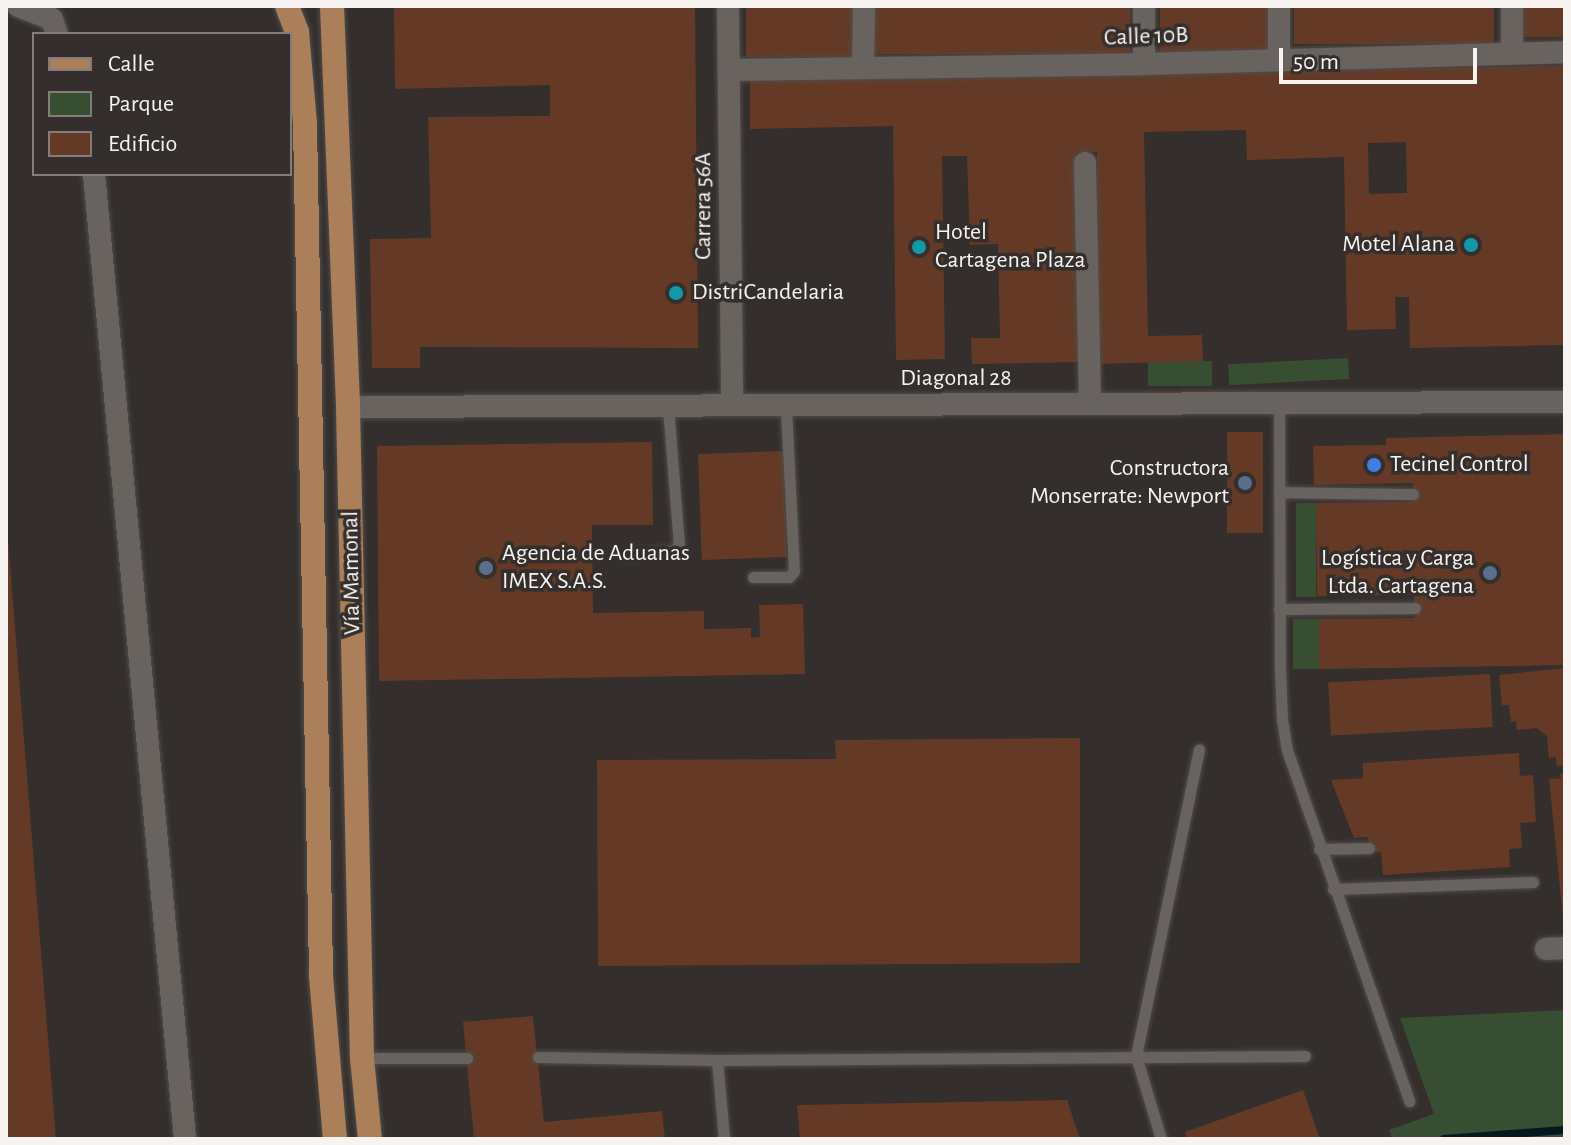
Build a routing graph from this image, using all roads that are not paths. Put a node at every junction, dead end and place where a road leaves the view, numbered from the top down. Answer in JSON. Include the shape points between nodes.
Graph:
{"nodes":[{"id":1,"x":18,"y":6,"type":"edge"},
{"id":2,"x":287,"y":6,"type":"edge"},
{"id":3,"x":332,"y":6,"type":"edge"},
{"id":4,"x":728,"y":6,"type":"edge"},
{"id":5,"x":864,"y":6,"type":"edge"},
{"id":6,"x":1144,"y":6,"type":"edge"},
{"id":7,"x":1279,"y":6,"type":"edge"},
{"id":8,"x":1512,"y":6,"type":"edge"},
{"id":9,"x":56,"y":32,"type":"edge"},
{"id":10,"x":1512,"y":52,"type":"junction"},
{"id":11,"x":1565,"y":52,"type":"edge"},
{"id":12,"x":1279,"y":58,"type":"junction"},
{"id":13,"x":1144,"y":64,"type":"junction"},
{"id":14,"x":863,"y":68,"type":"junction"},
{"id":15,"x":729,"y":70,"type":"junction"},
{"id":16,"x":1085,"y":163,"type":"dead end"},
{"id":17,"x":94,"y":176,"type":"edge"},
{"id":18,"x":1565,"y":402,"type":"edge"},
{"id":19,"x":1279,"y":403,"type":"junction"},
{"id":20,"x":1090,"y":404,"type":"junction"},
{"id":21,"x":732,"y":405,"type":"junction"},
{"id":22,"x":786,"y":405,"type":"junction"},
{"id":23,"x":668,"y":406,"type":"junction"},
{"id":24,"x":348,"y":407,"type":"junction"},
{"id":25,"x":1279,"y":492,"type":"junction"},
{"id":26,"x":1413,"y":494,"type":"dead end"},
{"id":27,"x":622,"y":555,"type":"dead end"},
{"id":28,"x":753,"y":577,"type":"dead end"},
{"id":29,"x":1415,"y":608,"type":"dead end"},
{"id":30,"x":1279,"y":609,"type":"junction"},
{"id":31,"x":1199,"y":749,"type":"dead end"},
{"id":32,"x":1369,"y":848,"type":"dead end"},
{"id":33,"x":1319,"y":849,"type":"junction"},
{"id":34,"x":1533,"y":882,"type":"dead end"},
{"id":35,"x":1333,"y":889,"type":"junction"},
{"id":36,"x":1136,"y":1056,"type":"junction"},
{"id":37,"x":1305,"y":1056,"type":"dead end"},
{"id":38,"x":538,"y":1057,"type":"dead end"},
{"id":39,"x":362,"y":1058,"type":"junction"},
{"id":40,"x":467,"y":1058,"type":"dead end"},
{"id":41,"x":717,"y":1060,"type":"junction"},
{"id":42,"x":1409,"y":1101,"type":"dead end"},
{"id":43,"x":185,"y":1139,"type":"edge"},
{"id":44,"x":335,"y":1139,"type":"edge"},
{"id":45,"x":370,"y":1139,"type":"edge"},
{"id":46,"x":724,"y":1139,"type":"edge"},
{"id":47,"x":1161,"y":1139,"type":"edge"}],
"edges":[{"from":1,"to":9,"type":"street","via":[[52,19]]},
{"from":2,"to":44,"type":"main road","name":"Vía Mamonal","via":[[297,32],[305,124],[321,976]]},
{"from":3,"to":24,"type":"main road","name":"Vía Mamonal"},
{"from":4,"to":15,"type":"street","name":"Carrera 56A"},
{"from":5,"to":14,"type":"street"},
{"from":6,"to":13,"type":"street"},
{"from":7,"to":12,"type":"street"},
{"from":8,"to":10,"type":"street"},
{"from":10,"to":11,"type":"street","name":"Calle 10B"},
{"from":10,"to":12,"type":"street","name":"Calle 10B"},
{"from":12,"to":13,"type":"street","name":"Calle 10B"},
{"from":13,"to":14,"type":"street","name":"Calle 10B"},
{"from":14,"to":15,"type":"street","name":"Calle 10B"},
{"from":15,"to":21,"type":"street","name":"Carrera 56A"},
{"from":16,"to":20,"type":"street"},
{"from":17,"to":43,"type":"street"},
{"from":18,"to":19,"type":"street","name":"Diagonal 28"},
{"from":19,"to":20,"type":"street","name":"Diagonal 28"},
{"from":19,"to":25,"type":"lane"},
{"from":20,"to":22,"type":"street","name":"Diagonal 28"},
{"from":21,"to":22,"type":"street","name":"Diagonal 28"},
{"from":21,"to":23,"type":"street","name":"Diagonal 28"},
{"from":22,"to":28,"type":"lane","via":[[794,571],[789,577]]},
{"from":23,"to":24,"type":"street","name":"Diagonal 28"},
{"from":23,"to":27,"type":"lane","via":[[679,546],[673,551]]},
{"from":24,"to":39,"type":"main road","name":"Vía Mamonal"},
{"from":25,"to":26,"type":"lane"},
{"from":25,"to":30,"type":"lane"},
{"from":29,"to":30,"type":"lane"},
{"from":30,"to":33,"type":"lane","via":[[1287,750]]},
{"from":31,"to":36,"type":"lane"},
{"from":32,"to":33,"type":"lane"},
{"from":33,"to":35,"type":"lane"},
{"from":34,"to":35,"type":"lane"},
{"from":35,"to":42,"type":"lane"},
{"from":36,"to":37,"type":"lane"},
{"from":36,"to":41,"type":"lane"},
{"from":36,"to":47,"type":"lane"},
{"from":38,"to":41,"type":"lane"},
{"from":39,"to":40,"type":"lane"},
{"from":39,"to":45,"type":"main road","name":"Vía Mamonal"},
{"from":41,"to":46,"type":"lane"}]}
